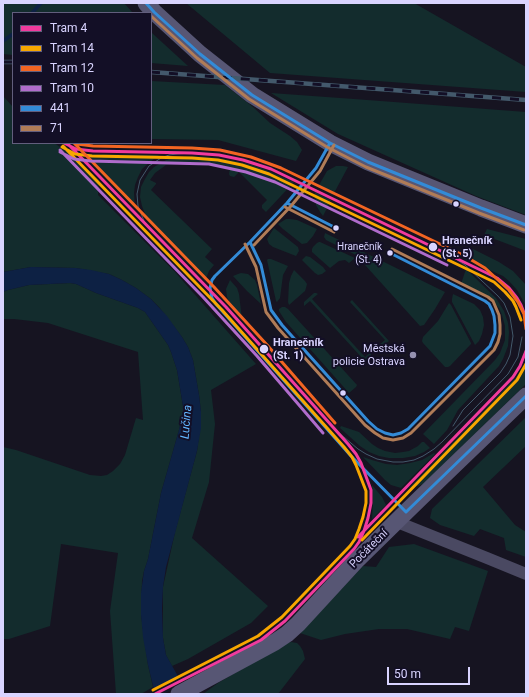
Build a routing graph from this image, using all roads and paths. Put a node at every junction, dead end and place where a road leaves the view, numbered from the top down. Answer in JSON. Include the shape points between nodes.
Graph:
{"nodes":[{"id":1,"x":146,"y":3,"type":"edge"},
{"id":2,"x":526,"y":225,"type":"edge"},
{"id":3,"x":526,"y":396,"type":"edge"},
{"id":4,"x":397,"y":522,"type":"junction"},
{"id":5,"x":526,"y":574,"type":"edge"},
{"id":6,"x":179,"y":694,"type":"edge"}],
"edges":[{"from":1,"to":2,"type":"street","via":[[200,54],[252,95],[330,143],[368,162]]},
{"from":3,"to":4,"type":"street","name":"Počáteční"},
{"from":4,"to":5,"type":"street"},
{"from":4,"to":6,"type":"street","name":"Počáteční","via":[[287,634]]}]}
